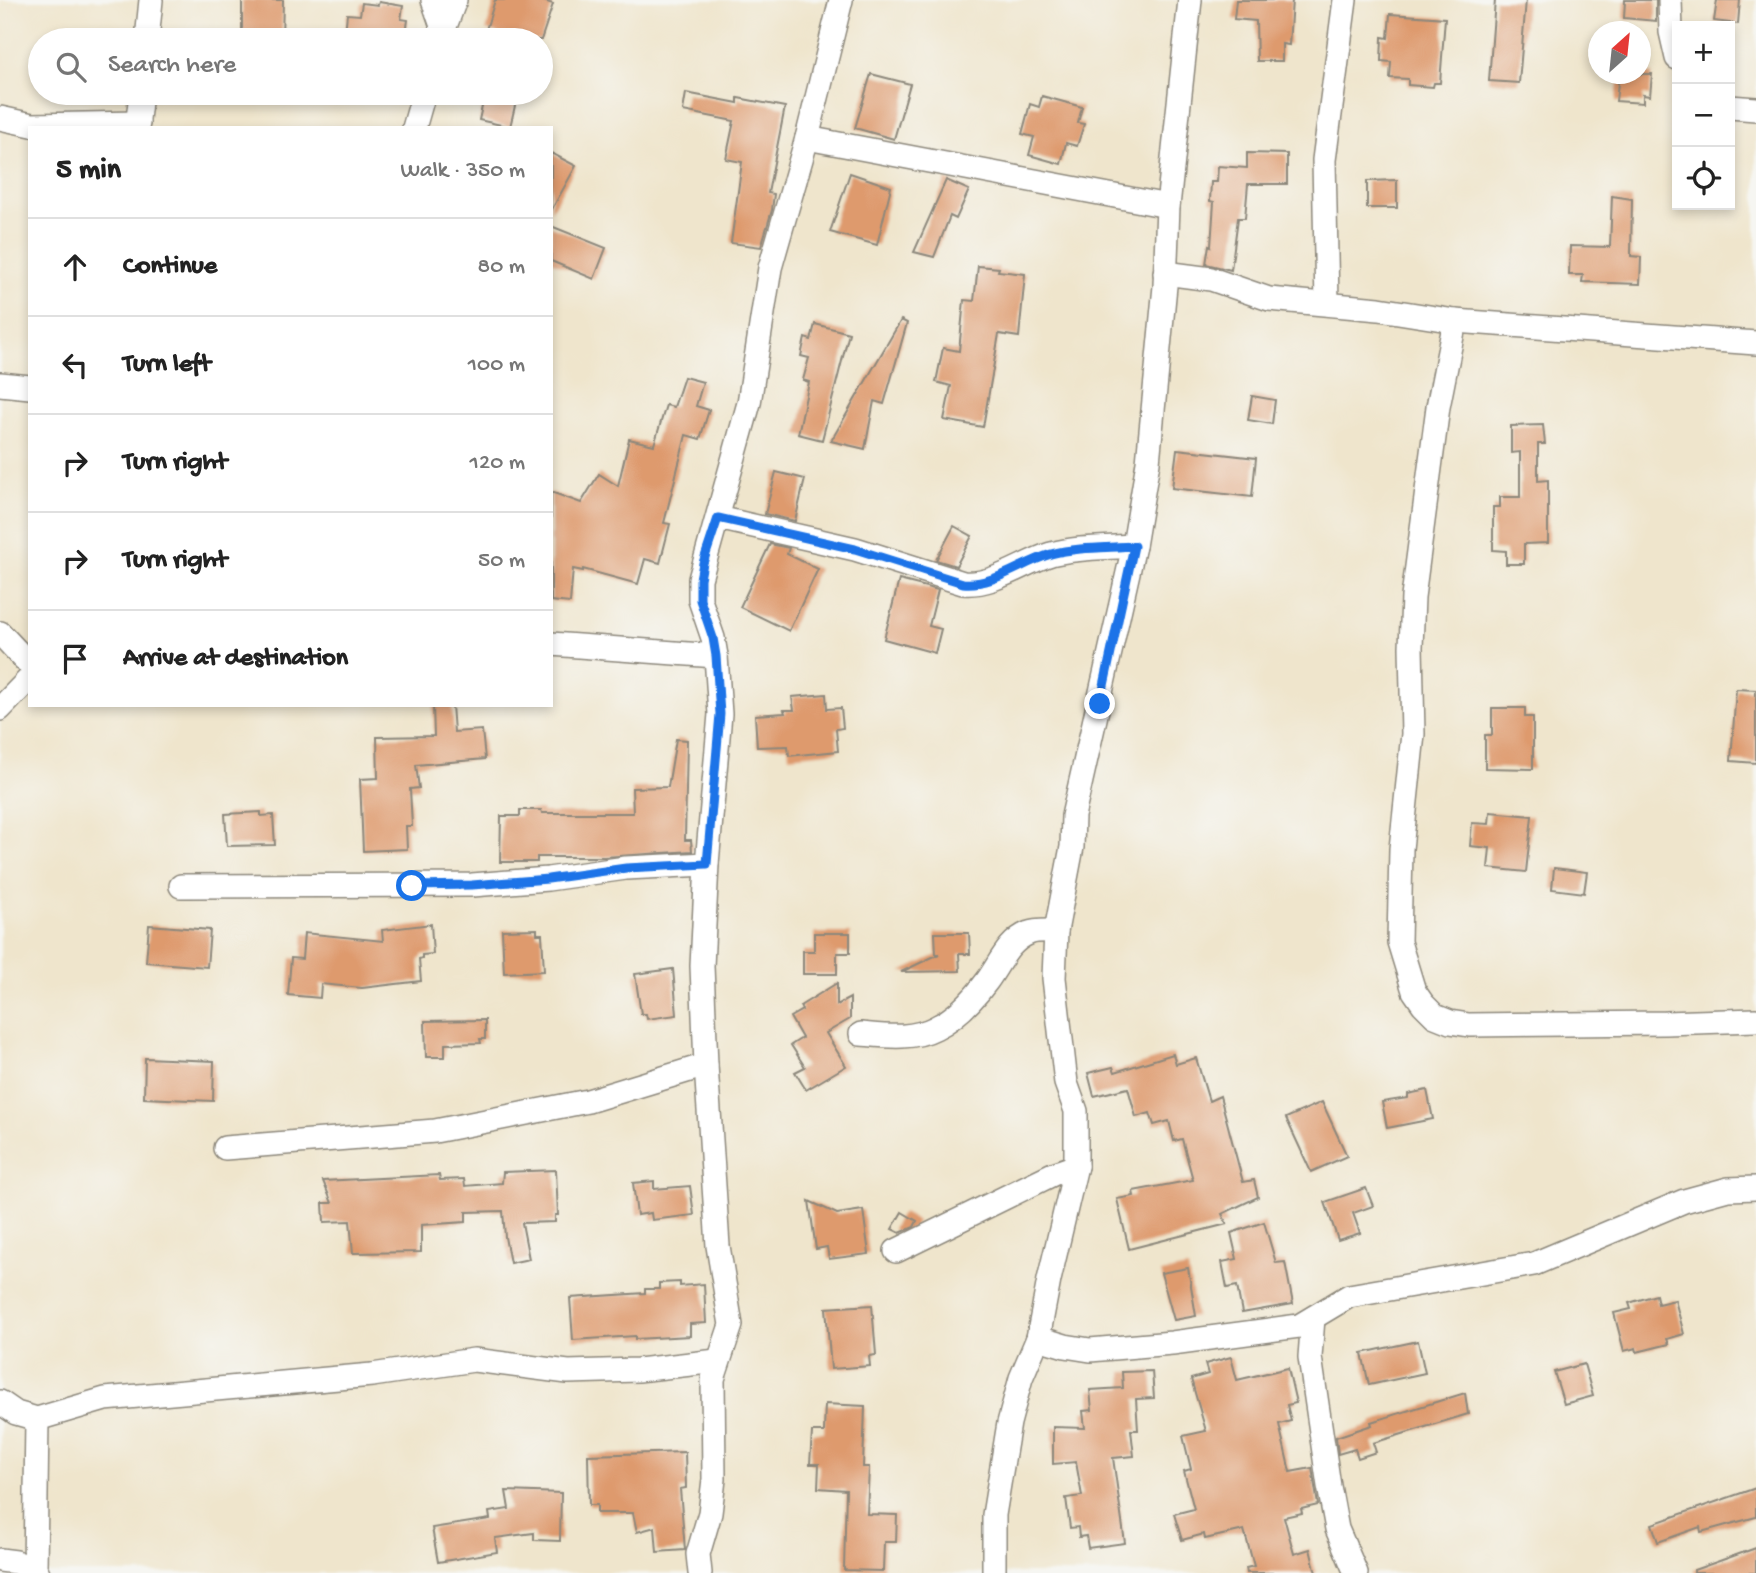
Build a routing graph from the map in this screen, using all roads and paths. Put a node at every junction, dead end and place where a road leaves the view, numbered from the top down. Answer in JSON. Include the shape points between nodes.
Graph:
{"nodes":[{"id":1,"x":151,"y":0,"type":"edge"},
{"id":2,"x":433,"y":0,"type":"edge"},
{"id":3,"x":455,"y":0,"type":"edge"},
{"id":4,"x":841,"y":0,"type":"edge"},
{"id":5,"x":1190,"y":0,"type":"edge"},
{"id":6,"x":1345,"y":0,"type":"edge"},
{"id":7,"x":1670,"y":0,"type":"edge"},
{"id":8,"x":148,"y":28,"type":"edge"},
{"id":9,"x":439,"y":28,"type":"edge"},
{"id":10,"x":444,"y":28,"type":"edge"},
{"id":11,"x":1672,"y":36,"type":"edge"},
{"id":12,"x":140,"y":105,"type":"edge"},
{"id":13,"x":421,"y":105,"type":"edge"},
{"id":14,"x":1735,"y":107,"type":"edge"},
{"id":15,"x":1756,"y":109,"type":"edge"},
{"id":16,"x":0,"y":118,"type":"edge"},
{"id":17,"x":137,"y":125,"type":"edge"},
{"id":18,"x":415,"y":126,"type":"edge"},
{"id":19,"x":807,"y":138,"type":"junction"},
{"id":20,"x":1168,"y":206,"type":"junction"},
{"id":21,"x":1165,"y":273,"type":"junction"},
{"id":22,"x":1327,"y":303,"type":"junction"},
{"id":23,"x":1455,"y":321,"type":"junction"},
{"id":24,"x":1756,"y":343,"type":"edge"},
{"id":25,"x":0,"y":384,"type":"edge"},
{"id":26,"x":28,"y":387,"type":"edge"},
{"id":27,"x":718,"y":518,"type":"junction"},
{"id":28,"x":1134,"y":546,"type":"junction"},
{"id":29,"x":0,"y":633,"type":"edge"},
{"id":30,"x":553,"y":644,"type":"edge"},
{"id":31,"x":716,"y":656,"type":"junction"},
{"id":32,"x":28,"y":663,"type":"edge"},
{"id":33,"x":28,"y":680,"type":"edge"},
{"id":34,"x":0,"y":709,"type":"edge"},
{"id":35,"x":707,"y":864,"type":"junction"},
{"id":36,"x":181,"y":886,"type":"dead end"},
{"id":37,"x":1056,"y":931,"type":"junction"},
{"id":38,"x":1756,"y":1020,"type":"edge"},
{"id":39,"x":860,"y":1034,"type":"dead end"},
{"id":40,"x":706,"y":1065,"type":"junction"},
{"id":41,"x":225,"y":1148,"type":"dead end"},
{"id":42,"x":1076,"y":1166,"type":"junction"},
{"id":43,"x":1756,"y":1188,"type":"edge"},
{"id":44,"x":896,"y":1251,"type":"dead end"},
{"id":45,"x":1313,"y":1318,"type":"junction"},
{"id":46,"x":1038,"y":1338,"type":"junction"},
{"id":47,"x":717,"y":1361,"type":"junction"},
{"id":48,"x":0,"y":1402,"type":"edge"},
{"id":49,"x":37,"y":1419,"type":"junction"},
{"id":50,"x":0,"y":1560,"type":"edge"},
{"id":51,"x":36,"y":1572,"type":"edge"},
{"id":52,"x":700,"y":1573,"type":"edge"},
{"id":53,"x":994,"y":1573,"type":"edge"},
{"id":54,"x":1356,"y":1573,"type":"edge"}],
"edges":[{"from":1,"to":8,"type":"street"},
{"from":2,"to":9,"type":"street"},
{"from":3,"to":10,"type":"street"},
{"from":4,"to":19,"type":"street"},
{"from":5,"to":20,"type":"street"},
{"from":6,"to":22,"type":"street","via":[[1324,160]]},
{"from":7,"to":11,"type":"street"},
{"from":12,"to":17,"type":"street"},
{"from":13,"to":18,"type":"street"},
{"from":14,"to":15,"type":"street"},
{"from":16,"to":17,"type":"street","via":[[32,124]]},
{"from":19,"to":20,"type":"street"},
{"from":19,"to":27,"type":"street","via":[[772,258],[749,403]]},
{"from":20,"to":21,"type":"street"},
{"from":21,"to":22,"type":"street","via":[[1211,279],[1269,299]]},
{"from":21,"to":28,"type":"street","via":[[1148,462]]},
{"from":22,"to":23,"type":"street"},
{"from":23,"to":24,"type":"street"},
{"from":23,"to":38,"type":"street","via":[[1438,407],[1413,597],[1413,734],[1401,849],[1399,942],[1414,991],[1435,1016],[1469,1024]]},
{"from":25,"to":26,"type":"street"},
{"from":27,"to":28,"type":"street","via":[[855,549],[975,584],[1053,554]]},
{"from":27,"to":31,"type":"street","via":[[703,563],[700,600]]},
{"from":28,"to":37,"type":"street","via":[[1073,816],[1072,847]]},
{"from":29,"to":32,"type":"street"},
{"from":30,"to":31,"type":"street"},
{"from":31,"to":35,"type":"street","via":[[720,714]]},
{"from":33,"to":34,"type":"street"},
{"from":35,"to":36,"type":"street","via":[[472,885]]},
{"from":35,"to":40,"type":"street","via":[[702,966]]},
{"from":37,"to":39,"type":"street","via":[[1030,932],[1018,939],[973,999],[934,1029],[910,1036]]},
{"from":37,"to":42,"type":"street","via":[[1054,978],[1066,1083],[1076,1111]]},
{"from":40,"to":41,"type":"street","via":[[588,1101],[435,1131]]},
{"from":40,"to":47,"type":"street","via":[[718,1246],[731,1325]]},
{"from":42,"to":44,"type":"street"},
{"from":42,"to":46,"type":"street"},
{"from":43,"to":45,"type":"street","via":[[1728,1189],[1684,1201],[1534,1264],[1349,1296]]},
{"from":45,"to":46,"type":"street","via":[[1298,1326],[1128,1347],[1080,1349]]},
{"from":45,"to":54,"type":"street","via":[[1310,1357],[1329,1486],[1337,1529]]},
{"from":46,"to":53,"type":"street","via":[[1009,1423],[994,1515]]},
{"from":47,"to":49,"type":"street","via":[[568,1372],[474,1360],[105,1399]]},
{"from":47,"to":52,"type":"street","via":[[711,1394],[714,1479],[698,1554]]},
{"from":48,"to":49,"type":"street"},
{"from":49,"to":51,"type":"street"},
{"from":50,"to":51,"type":"street"}]}
